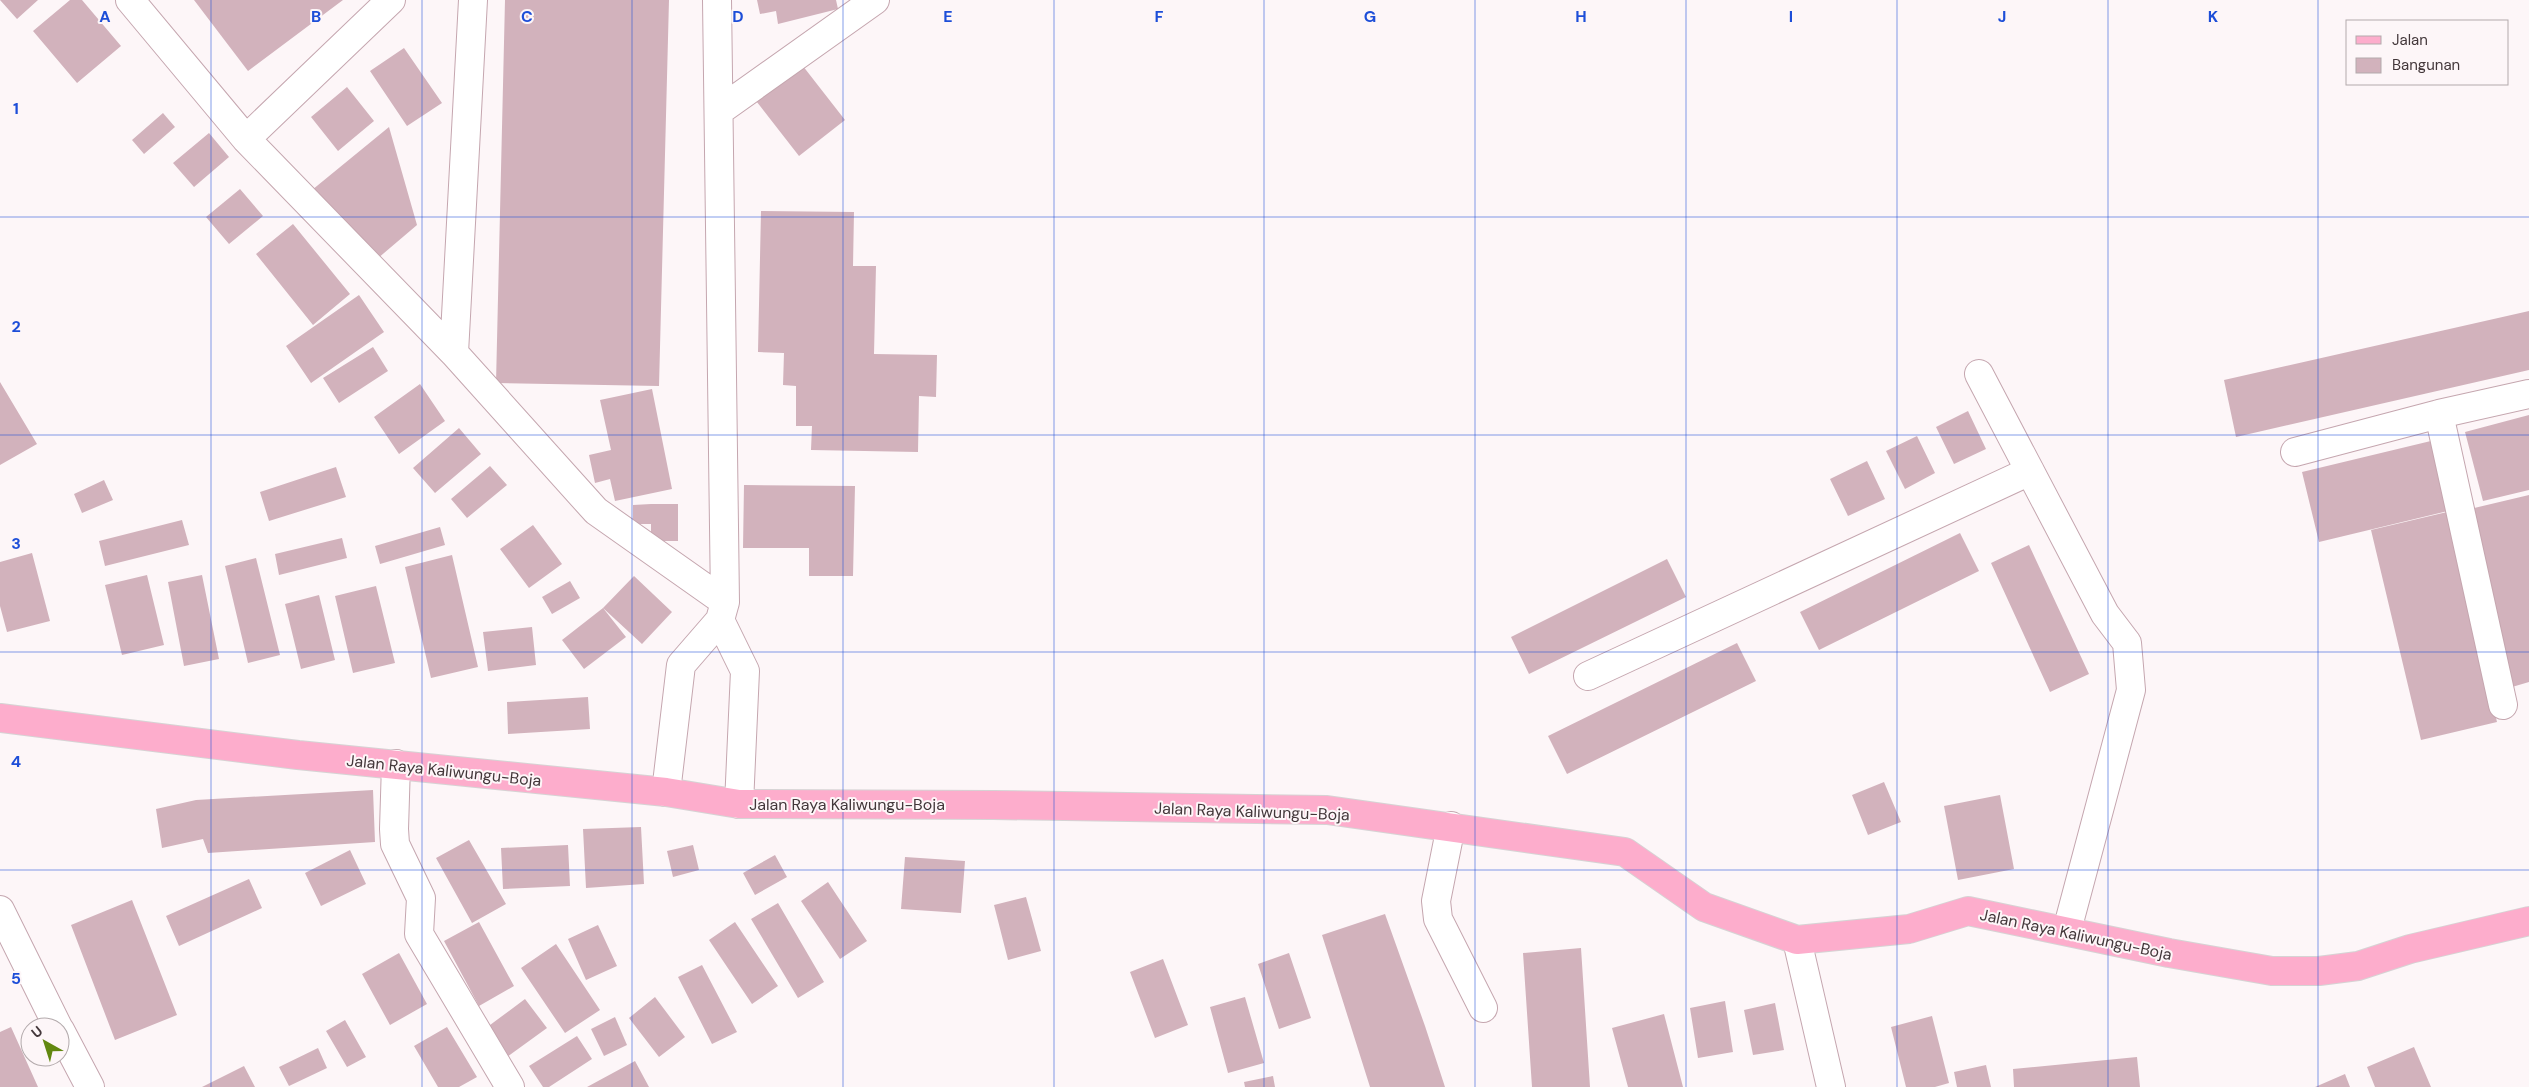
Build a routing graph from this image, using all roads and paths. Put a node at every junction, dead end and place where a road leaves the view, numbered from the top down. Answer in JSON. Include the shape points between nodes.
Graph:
{"nodes":[{"id":1,"x":130,"y":0,"type":"edge"},
{"id":2,"x":391,"y":0,"type":"edge"},
{"id":3,"x":473,"y":0,"type":"edge"},
{"id":4,"x":717,"y":0,"type":"edge"},
{"id":5,"x":875,"y":0,"type":"edge"},
{"id":6,"x":719,"y":110,"type":"junction"},
{"id":7,"x":246,"y":139,"type":"junction"},
{"id":8,"x":454,"y":353,"type":"junction"},
{"id":9,"x":1979,"y":374,"type":"dead end"},
{"id":10,"x":2529,"y":394,"type":"edge"},
{"id":11,"x":2438,"y":414,"type":"junction"},
{"id":12,"x":2296,"y":452,"type":"dead end"},
{"id":13,"x":2030,"y":471,"type":"junction"},
{"id":14,"x":722,"y":611,"type":"junction"},
{"id":15,"x":1588,"y":676,"type":"dead end"},
{"id":16,"x":2503,"y":705,"type":"dead end"},
{"id":17,"x":0,"y":718,"type":"edge"},
{"id":18,"x":396,"y":764,"type":"junction"},
{"id":19,"x":666,"y":792,"type":"junction"},
{"id":20,"x":739,"y":804,"type":"junction"},
{"id":21,"x":1451,"y":826,"type":"junction"},
{"id":22,"x":0,"y":910,"type":"edge"},
{"id":23,"x":2529,"y":921,"type":"edge"},
{"id":24,"x":2529,"y":926,"type":"edge"},
{"id":25,"x":2067,"y":930,"type":"junction"},
{"id":26,"x":1797,"y":940,"type":"junction"},
{"id":27,"x":8,"y":952,"type":"edge"},
{"id":28,"x":1483,"y":1008,"type":"dead end"},
{"id":29,"x":51,"y":1017,"type":"edge"},
{"id":30,"x":70,"y":1050,"type":"edge"},
{"id":31,"x":90,"y":1087,"type":"edge"},
{"id":32,"x":510,"y":1087,"type":"edge"},
{"id":33,"x":1830,"y":1087,"type":"edge"}],
"edges":[{"from":1,"to":7,"type":"street"},
{"from":2,"to":7,"type":"street"},
{"from":3,"to":8,"type":"street"},
{"from":4,"to":6,"type":"street"},
{"from":5,"to":6,"type":"street"},
{"from":6,"to":14,"type":"street"},
{"from":7,"to":8,"type":"street"},
{"from":8,"to":14,"type":"street","via":[[596,511]]},
{"from":9,"to":13,"type":"street"},
{"from":10,"to":11,"type":"street"},
{"from":11,"to":12,"type":"street"},
{"from":11,"to":16,"type":"street"},
{"from":13,"to":15,"type":"street"},
{"from":13,"to":25,"type":"street","via":[[2104,614],[2127,643],[2128,652],[2131,690]]},
{"from":14,"to":19,"type":"street","via":[[681,665]]},
{"from":14,"to":20,"type":"street","via":[[745,671]]},
{"from":17,"to":18,"type":"main road","name":"Jalan Raya Kaliwungu-Boja"},
{"from":18,"to":19,"type":"main road","name":"Jalan Raya Kaliwungu-Boja"},
{"from":18,"to":32,"type":"street","via":[[396,844],[422,898],[419,934]]},
{"from":19,"to":20,"type":"main road","name":"Jalan Raya Kaliwungu-Boja"},
{"from":20,"to":21,"type":"main road","name":"Jalan Raya Kaliwungu-Boja","via":[[1327,810]]},
{"from":21,"to":26,"type":"main road","name":"Jalan Raya Kaliwungu-Boja","via":[[1625,852],[1704,907]]},
{"from":21,"to":28,"type":"street","via":[[1436,901],[1438,919]]},
{"from":22,"to":27,"type":"street"},
{"from":23,"to":24,"type":"street"},
{"from":23,"to":25,"type":"main road","name":"Jalan Raya Kaliwungu-Boja","via":[[2410,949],[2358,966],[2320,971],[2272,971],[2169,953]]},
{"from":25,"to":26,"type":"main road","name":"Jalan Raya Kaliwungu-Boja","via":[[1968,911],[1909,929]]},
{"from":26,"to":33,"type":"street"},
{"from":27,"to":29,"type":"street"},
{"from":30,"to":31,"type":"street"}]}
